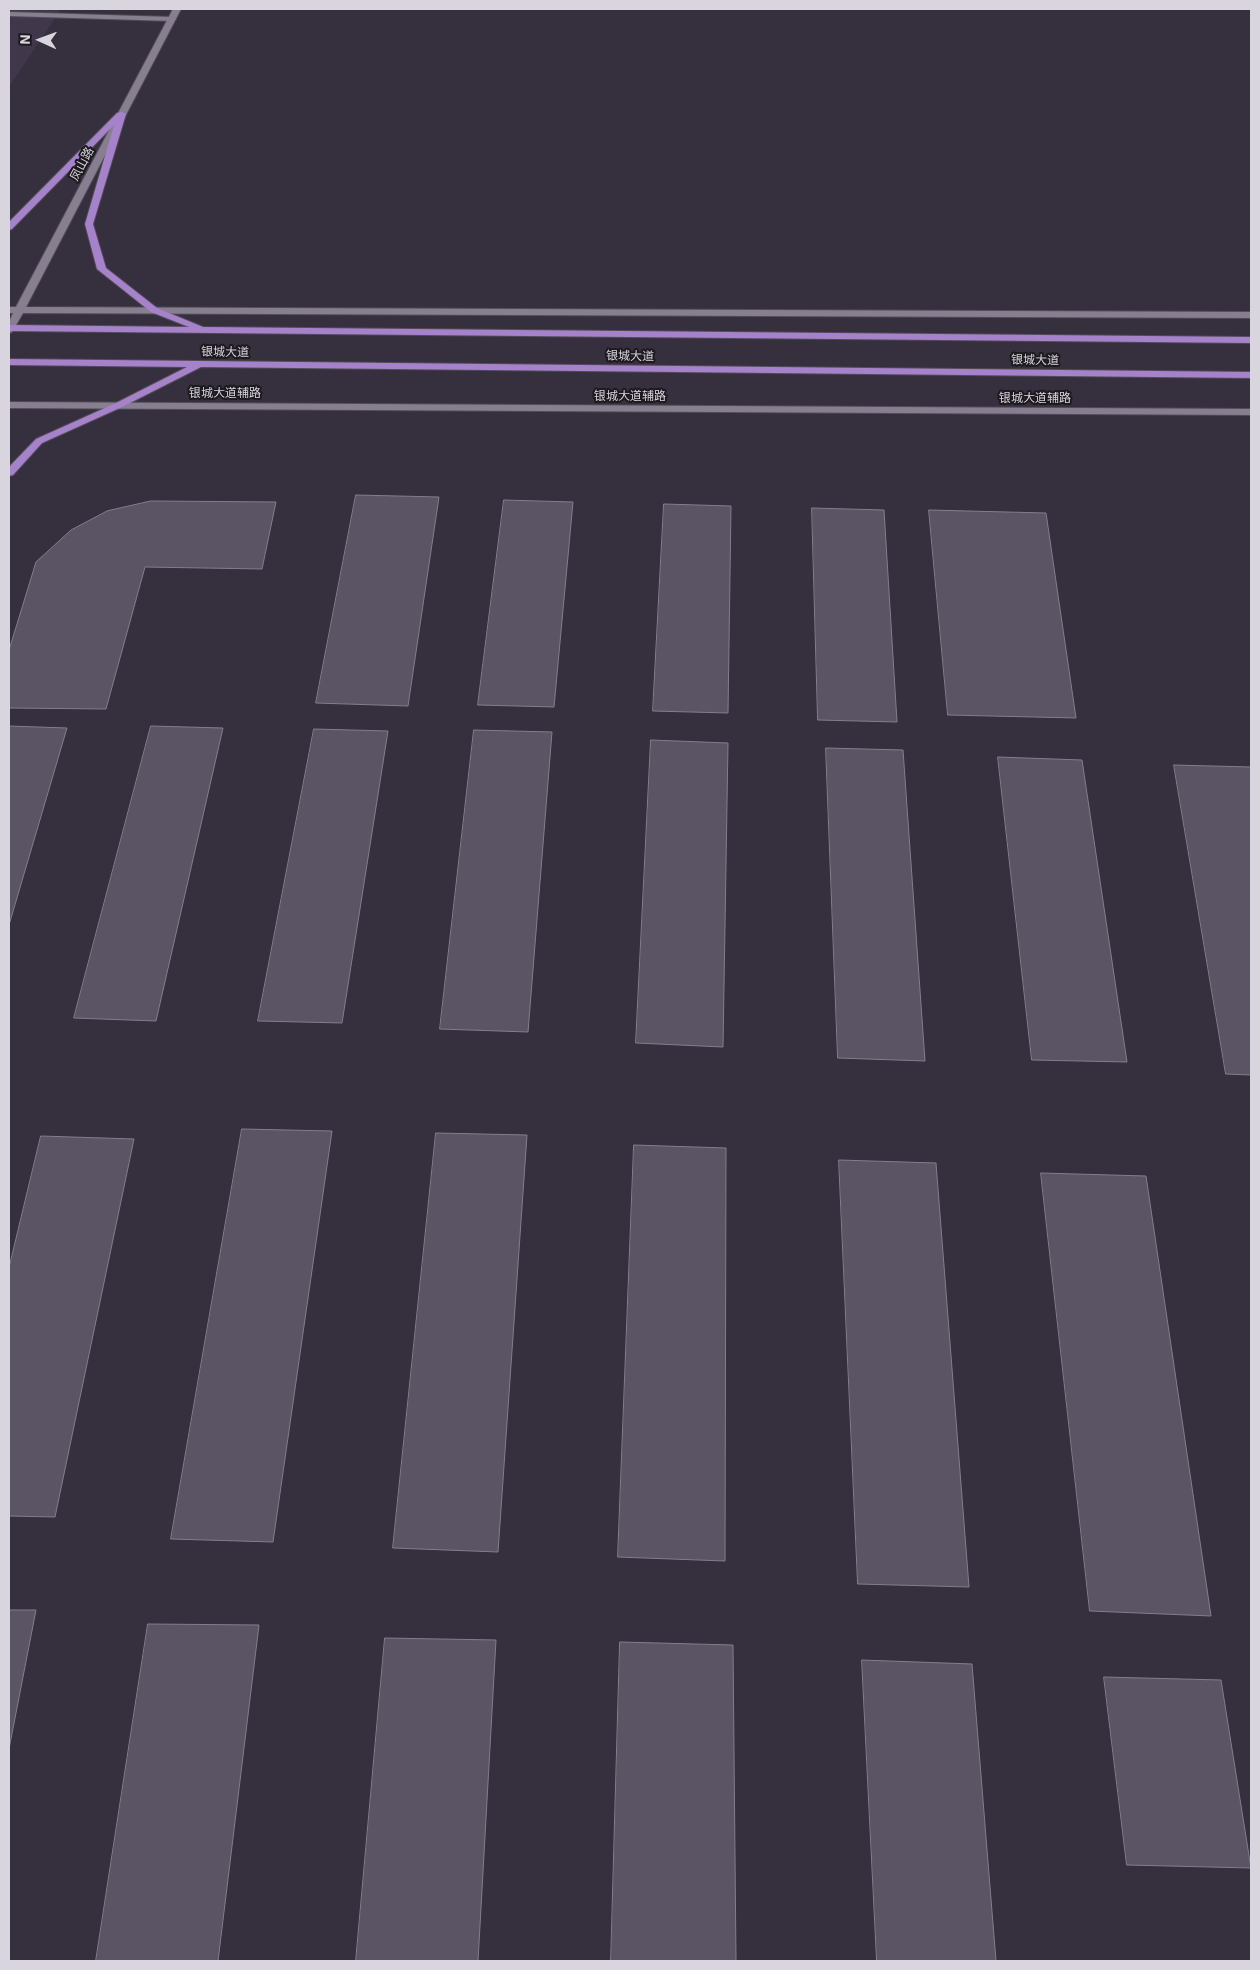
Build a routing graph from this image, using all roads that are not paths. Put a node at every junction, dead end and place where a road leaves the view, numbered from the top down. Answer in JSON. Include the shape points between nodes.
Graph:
{"nodes":[{"id":1,"x":177,"y":9,"type":"edge"},
{"id":2,"x":9,"y":14,"type":"edge"},
{"id":3,"x":172,"y":19,"type":"junction"},
{"id":4,"x":122,"y":114,"type":"junction"},
{"id":5,"x":9,"y":226,"type":"edge"},
{"id":6,"x":9,"y":310,"type":"edge"},
{"id":7,"x":20,"y":310,"type":"junction"},
{"id":8,"x":154,"y":310,"type":"junction"},
{"id":9,"x":1251,"y":315,"type":"edge"},
{"id":10,"x":9,"y":329,"type":"edge"},
{"id":11,"x":205,"y":330,"type":"junction"},
{"id":12,"x":1251,"y":340,"type":"edge"},
{"id":13,"x":9,"y":362,"type":"edge"},
{"id":14,"x":199,"y":364,"type":"junction"},
{"id":15,"x":1251,"y":375,"type":"edge"},
{"id":16,"x":9,"y":404,"type":"edge"},
{"id":17,"x":119,"y":405,"type":"junction"},
{"id":18,"x":1251,"y":412,"type":"edge"},
{"id":19,"x":9,"y":473,"type":"edge"}],
"edges":[{"from":1,"to":3,"type":"street","name":"凤山路"},
{"from":2,"to":3,"type":"street"},
{"from":3,"to":4,"type":"street","name":"凤山路"},
{"from":4,"to":5,"type":"main road"},
{"from":4,"to":7,"type":"street","name":"凤山路"},
{"from":4,"to":8,"type":"main road","via":[[89,224],[102,269]]},
{"from":6,"to":7,"type":"street"},
{"from":7,"to":8,"type":"street"},
{"from":7,"to":10,"type":"street","name":"凤山路"},
{"from":8,"to":9,"type":"street"},
{"from":8,"to":11,"type":"main road"},
{"from":10,"to":11,"type":"main road","name":"银城大道"},
{"from":11,"to":12,"type":"main road","name":"银城大道"},
{"from":13,"to":14,"type":"main road","name":"银城大道"},
{"from":14,"to":15,"type":"main road","name":"银城大道"},
{"from":14,"to":17,"type":"main road"},
{"from":16,"to":17,"type":"street","name":"银城大道辅路"},
{"from":17,"to":18,"type":"street","name":"银城大道辅路"},
{"from":17,"to":19,"type":"main road","via":[[39,441]]}]}
